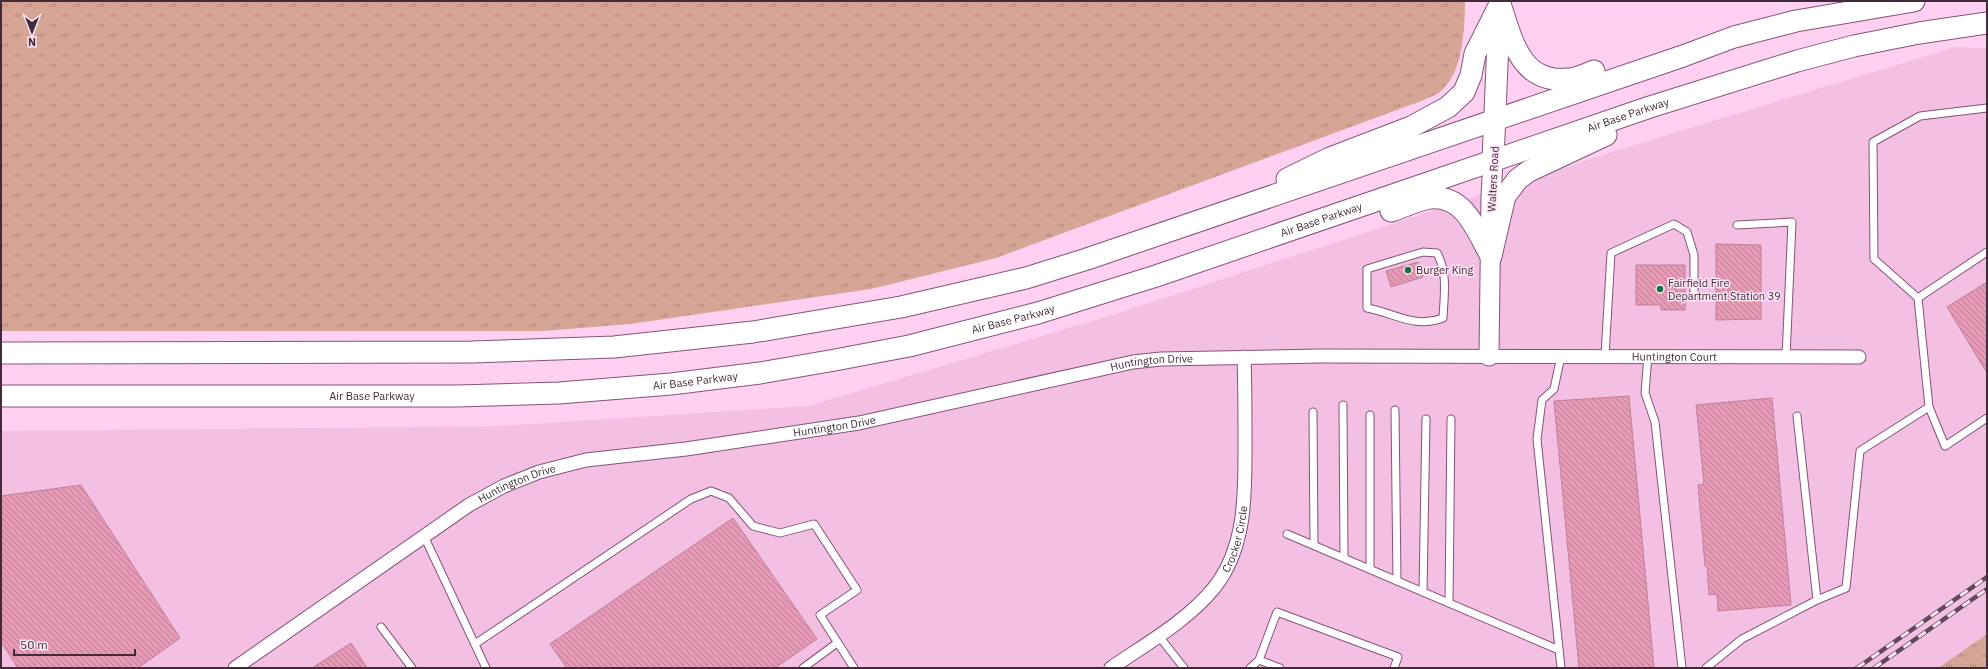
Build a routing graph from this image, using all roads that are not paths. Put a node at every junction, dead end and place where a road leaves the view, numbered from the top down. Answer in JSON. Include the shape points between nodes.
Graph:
{"nodes":[{"id":1,"x":1914,"y":1,"type":"edge"},
{"id":2,"x":1500,"y":2,"type":"edge"},
{"id":3,"x":1987,"y":23,"type":"edge"},
{"id":4,"x":1734,"y":37,"type":"junction"},
{"id":5,"x":1650,"y":107,"type":"junction"},
{"id":6,"x":1987,"y":108,"type":"edge"},
{"id":7,"x":1496,"y":120,"type":"junction"},
{"id":8,"x":1493,"y":161,"type":"junction"},
{"id":9,"x":1195,"y":223,"type":"junction"},
{"id":10,"x":1737,"y":224,"type":"dead end"},
{"id":11,"x":1987,"y":252,"type":"edge"},
{"id":12,"x":1219,"y":254,"type":"junction"},
{"id":13,"x":1491,"y":256,"type":"junction"},
{"id":14,"x":1694,"y":295,"type":"dead end"},
{"id":15,"x":1918,"y":298,"type":"junction"},
{"id":16,"x":1368,"y":308,"type":"joint"},
{"id":17,"x":1,"y":352,"type":"edge"},
{"id":18,"x":1490,"y":356,"type":"junction"},
{"id":19,"x":1561,"y":356,"type":"junction"},
{"id":20,"x":1605,"y":356,"type":"junction"},
{"id":21,"x":1648,"y":356,"type":"junction"},
{"id":22,"x":1244,"y":357,"type":"junction"},
{"id":23,"x":1786,"y":357,"type":"junction"},
{"id":24,"x":1859,"y":357,"type":"dead end"},
{"id":25,"x":1,"y":396,"type":"edge"},
{"id":26,"x":1343,"y":405,"type":"dead end"},
{"id":27,"x":1929,"y":407,"type":"junction"},
{"id":28,"x":1395,"y":410,"type":"dead end"},
{"id":29,"x":1314,"y":412,"type":"dead end"},
{"id":30,"x":1370,"y":415,"type":"dead end"},
{"id":31,"x":1797,"y":416,"type":"dead end"},
{"id":32,"x":1987,"y":418,"type":"edge"},
{"id":33,"x":1426,"y":419,"type":"dead end"},
{"id":34,"x":1450,"y":419,"type":"dead end"},
{"id":35,"x":1287,"y":534,"type":"dead end"},
{"id":36,"x":424,"y":536,"type":"junction"},
{"id":37,"x":1314,"y":545,"type":"junction"},
{"id":38,"x":1344,"y":558,"type":"junction"},
{"id":39,"x":1370,"y":569,"type":"junction"},
{"id":40,"x":1397,"y":581,"type":"junction"},
{"id":41,"x":1423,"y":592,"type":"junction"},
{"id":42,"x":1817,"y":600,"type":"junction"},
{"id":43,"x":1449,"y":603,"type":"junction"},
{"id":44,"x":381,"y":627,"type":"dead end"},
{"id":45,"x":1158,"y":635,"type":"junction"},
{"id":46,"x":837,"y":643,"type":"junction"},
{"id":47,"x":475,"y":644,"type":"junction"},
{"id":48,"x":1559,"y":650,"type":"junction"},
{"id":49,"x":1259,"y":660,"type":"junction"},
{"id":50,"x":240,"y":667,"type":"edge"},
{"id":51,"x":412,"y":668,"type":"edge"},
{"id":52,"x":486,"y":668,"type":"edge"},
{"id":53,"x":803,"y":668,"type":"edge"},
{"id":54,"x":854,"y":668,"type":"edge"},
{"id":55,"x":1111,"y":668,"type":"edge"},
{"id":56,"x":1184,"y":668,"type":"edge"},
{"id":57,"x":1250,"y":668,"type":"edge"},
{"id":58,"x":1280,"y":668,"type":"edge"},
{"id":59,"x":1394,"y":668,"type":"edge"},
{"id":60,"x":1561,"y":668,"type":"edge"},
{"id":61,"x":1682,"y":668,"type":"edge"},
{"id":62,"x":1706,"y":668,"type":"edge"}],
"edges":[{"from":1,"to":4,"type":"main road","via":[[1796,21]]},
{"from":2,"to":4,"type":"main road","via":[[1517,52],[1529,69],[1551,79],[1569,79],[1690,39]]},
{"from":2,"to":7,"type":"main road","name":"Walters Road"},
{"from":2,"to":9,"type":"main road","via":[[1475,54],[1464,92],[1448,107],[1411,127],[1330,158]]},
{"from":3,"to":5,"type":"main road","name":"Air Base Parkway","via":[[1854,46],[1754,73]]},
{"from":4,"to":7,"type":"main road"},
{"from":5,"to":8,"type":"main road","name":"Air Base Parkway"},
{"from":5,"to":13,"type":"main road","via":[[1612,132],[1529,171],[1518,179],[1505,196]]},
{"from":6,"to":15,"type":"lane","via":[[1920,116],[1873,142],[1874,260]]},
{"from":7,"to":8,"type":"main road","name":"Walters Road"},
{"from":7,"to":9,"type":"main road"},
{"from":8,"to":12,"type":"main road","name":"Air Base Parkway"},
{"from":8,"to":13,"type":"street","name":"Walters Road"},
{"from":9,"to":17,"type":"main road","via":[[1026,278],[901,307],[818,322],[674,342],[614,347],[472,352]]},
{"from":10,"to":23,"type":"lane","via":[[1792,222]]},
{"from":11,"to":15,"type":"lane"},
{"from":12,"to":13,"type":"main road","via":[[1324,233],[1430,198],[1440,198],[1452,201],[1464,209]]},
{"from":12,"to":25,"type":"main road","name":"Air Base Parkway","via":[[1038,313],[909,346],[760,373],[671,384],[559,393],[457,396]]},
{"from":13,"to":18,"type":"street","name":"Walters Road"},
{"from":14,"to":20,"type":"lane","via":[[1694,255],[1687,232],[1674,224],[1611,253]]},
{"from":15,"to":27,"type":"lane"},
{"from":16,"to":16,"type":"lane","via":[[1414,323],[1432,322],[1443,318],[1443,264],[1437,253],[1423,252],[1367,269]]},
{"from":18,"to":19,"type":"street","name":"Huntington Court"},
{"from":18,"to":22,"type":"street","name":"Huntington Drive"},
{"from":19,"to":20,"type":"street","name":"Huntington Court"},
{"from":19,"to":48,"type":"lane","via":[[1554,389],[1542,400],[1537,439]]},
{"from":20,"to":21,"type":"street","name":"Huntington Court"},
{"from":21,"to":23,"type":"street","name":"Huntington Court"},
{"from":21,"to":61,"type":"lane","via":[[1645,393],[1655,422]]},
{"from":22,"to":36,"type":"street","name":"Huntington Drive","via":[[1133,362],[859,423],[686,449],[586,460],[538,472],[504,486],[469,505]]},
{"from":22,"to":45,"type":"street","name":"Crocker Circle","via":[[1245,497],[1240,530],[1230,559],[1214,587],[1192,610]]},
{"from":23,"to":24,"type":"street","name":"Huntington Court"},
{"from":26,"to":38,"type":"lane"},
{"from":27,"to":32,"type":"lane","via":[[1945,446]]},
{"from":27,"to":42,"type":"lane","via":[[1860,451],[1846,588]]},
{"from":28,"to":40,"type":"lane"},
{"from":29,"to":37,"type":"lane"},
{"from":30,"to":39,"type":"lane"},
{"from":31,"to":42,"type":"lane"},
{"from":33,"to":41,"type":"lane"},
{"from":34,"to":43,"type":"lane"},
{"from":35,"to":37,"type":"lane"},
{"from":36,"to":47,"type":"lane"},
{"from":36,"to":50,"type":"street","name":"Huntington Drive"},
{"from":37,"to":38,"type":"lane"},
{"from":38,"to":39,"type":"lane"},
{"from":39,"to":40,"type":"lane"},
{"from":40,"to":41,"type":"lane"},
{"from":41,"to":43,"type":"lane"},
{"from":42,"to":62,"type":"lane","via":[[1742,639]]},
{"from":43,"to":48,"type":"lane"},
{"from":44,"to":51,"type":"lane"},
{"from":45,"to":55,"type":"street","name":"Crocker Circle"},
{"from":45,"to":56,"type":"lane"},
{"from":46,"to":47,"type":"lane","via":[[820,615],[857,590],[814,524],[780,533],[753,526],[729,498],[711,491],[691,499]]},
{"from":46,"to":53,"type":"lane"},
{"from":46,"to":54,"type":"lane"},
{"from":47,"to":52,"type":"lane"},
{"from":48,"to":60,"type":"lane"},
{"from":49,"to":57,"type":"lane"},
{"from":49,"to":58,"type":"lane"},
{"from":49,"to":59,"type":"lane","via":[[1277,612],[1398,657]]}]}
